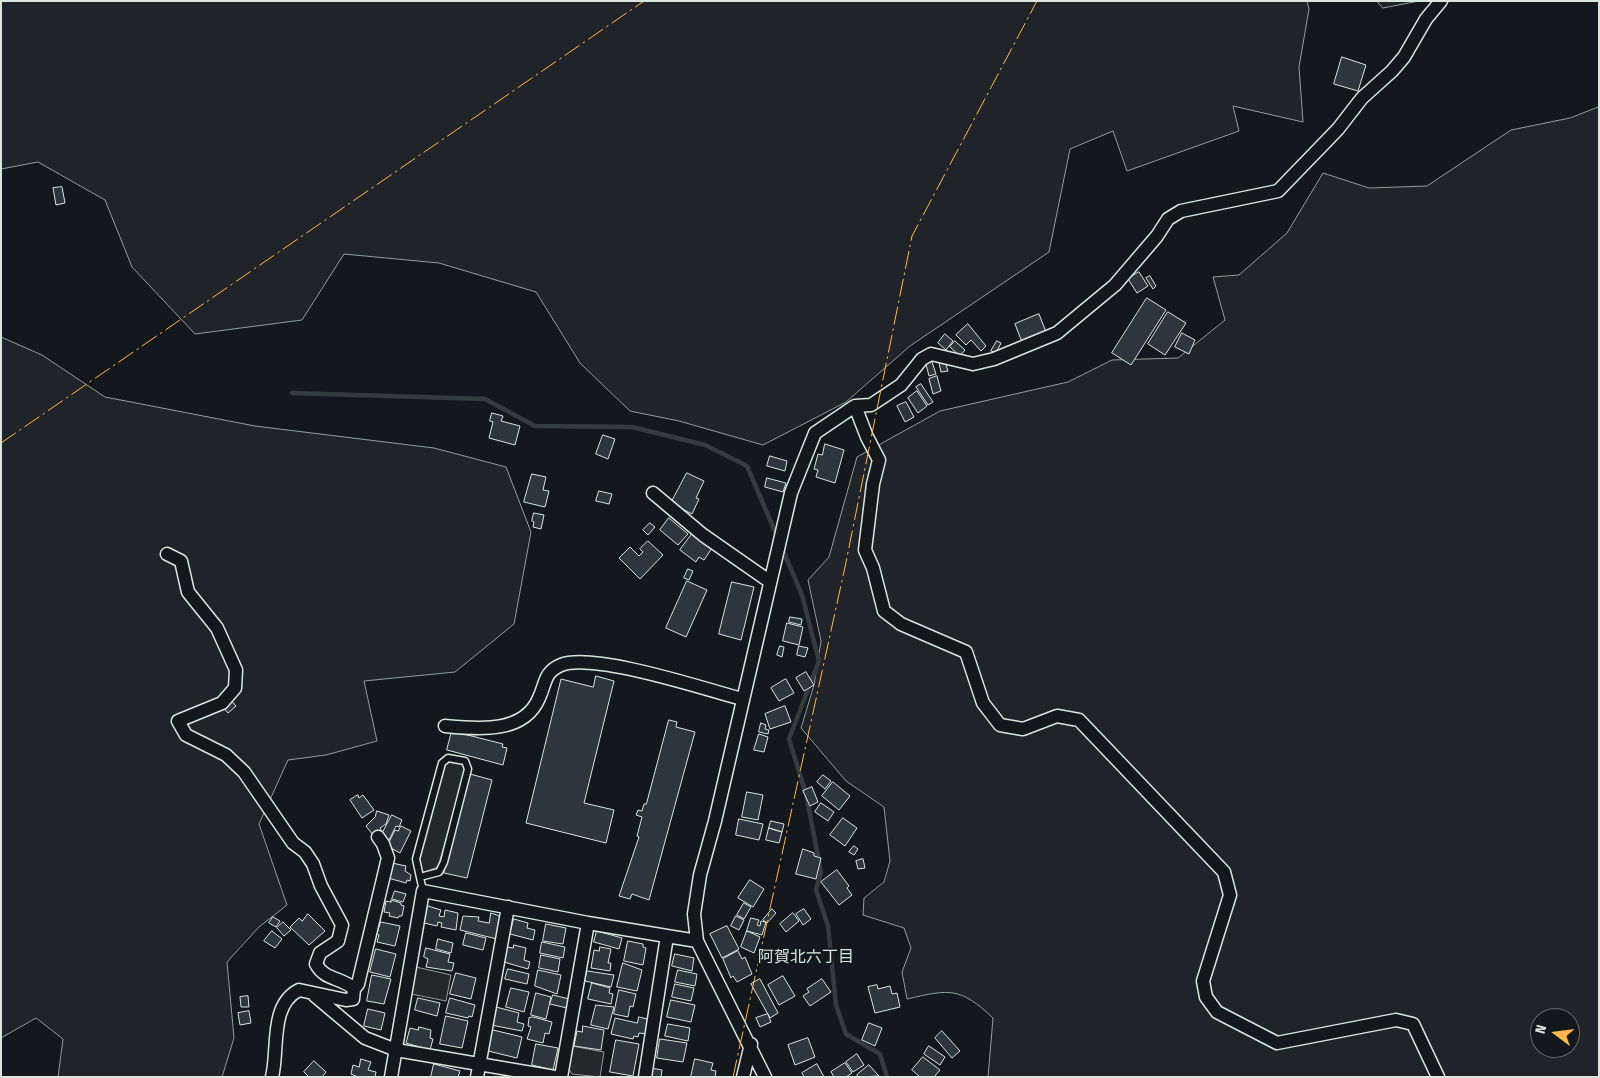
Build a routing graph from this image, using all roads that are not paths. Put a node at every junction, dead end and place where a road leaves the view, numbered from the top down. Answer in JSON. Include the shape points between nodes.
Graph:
{"nodes":[{"id":1,"x":1441,"y":1,"type":"edge"},
{"id":2,"x":855,"y":406,"type":"junction"},
{"id":3,"x":653,"y":493,"type":"dead end"},
{"id":4,"x":167,"y":554,"type":"dead end"},
{"id":5,"x":769,"y":581,"type":"junction"},
{"id":6,"x":742,"y":699,"type":"junction"},
{"id":7,"x":445,"y":726,"type":"dead end"},
{"id":8,"x":378,"y":837,"type":"dead end"},
{"id":9,"x":420,"y":877,"type":"junction"},
{"id":10,"x":424,"y":891,"type":"junction"},
{"id":11,"x":508,"y":907,"type":"junction"},
{"id":12,"x":588,"y":923,"type":"junction"},
{"id":13,"x":667,"y":936,"type":"junction"},
{"id":14,"x":697,"y":941,"type":"junction"},
{"id":15,"x":354,"y":988,"type":"junction"},
{"id":16,"x":308,"y":992,"type":"junction"},
{"id":17,"x":750,"y":1044,"type":"junction"},
{"id":18,"x":396,"y":1050,"type":"junction"},
{"id":19,"x":479,"y":1070,"type":"edge"},
{"id":20,"x":272,"y":1077,"type":"edge"},
{"id":21,"x":392,"y":1077,"type":"edge"},
{"id":22,"x":555,"y":1077,"type":"edge"},
{"id":23,"x":562,"y":1077,"type":"edge"},
{"id":24,"x":645,"y":1077,"type":"edge"},
{"id":25,"x":742,"y":1077,"type":"edge"},
{"id":26,"x":765,"y":1077,"type":"edge"},
{"id":27,"x":1438,"y":1077,"type":"edge"}],
"edges":[{"from":1,"to":2,"type":"street","via":[[1392,71],[1362,98],[1338,129],[1278,191],[1181,212],[1168,219],[1115,285],[1058,333],[973,364],[931,354],[922,359],[894,390],[871,405]]},
{"from":2,"to":5,"type":"street","via":[[815,433],[791,493]]},
{"from":2,"to":27,"type":"street","via":[[879,460],[865,550],[884,611],[902,624],[966,652],[983,703],[1000,726],[1023,729],[1057,716],[1079,720],[1224,872],[1230,895],[1202,980],[1206,997],[1217,1012],[1277,1043],[1396,1020],[1413,1024]]},
{"from":3,"to":5,"type":"street","via":[[703,535]]},
{"from":4,"to":15,"type":"street","via":[[181,561],[188,592],[217,628],[236,670],[235,688],[222,702],[178,721],[186,735],[226,755],[244,772],[293,843],[305,852],[342,924],[338,941],[320,953],[316,964],[323,975]]},
{"from":5,"to":6,"type":"street"},
{"from":6,"to":7,"type":"street","via":[[607,664],[577,661],[552,669],[545,677],[540,697],[529,715],[516,722],[477,729]]},
{"from":6,"to":14,"type":"street","via":[[700,875],[694,914]]},
{"from":8,"to":15,"type":"street","via":[[388,858],[358,984]]},
{"from":9,"to":9,"type":"lane","via":[[416,859],[442,763],[448,758],[465,761],[468,769],[444,862],[439,872]]},
{"from":9,"to":10,"type":"lane"},
{"from":10,"to":11,"type":"street"},
{"from":10,"to":18,"type":"street"},
{"from":11,"to":12,"type":"street"},
{"from":11,"to":19,"type":"street"},
{"from":12,"to":13,"type":"street"},
{"from":12,"to":23,"type":"street"},
{"from":13,"to":14,"type":"street"},
{"from":13,"to":24,"type":"street"},
{"from":14,"to":17,"type":"street"},
{"from":15,"to":16,"type":"street","via":[[353,999],[346,1000]]},
{"from":16,"to":18,"type":"street","via":[[365,1038]]},
{"from":16,"to":20,"type":"street","via":[[299,990],[284,1004],[277,1029]]},
{"from":17,"to":25,"type":"street"},
{"from":17,"to":26,"type":"street"},
{"from":18,"to":19,"type":"street"},
{"from":18,"to":21,"type":"street"},
{"from":19,"to":22,"type":"street"}]}
